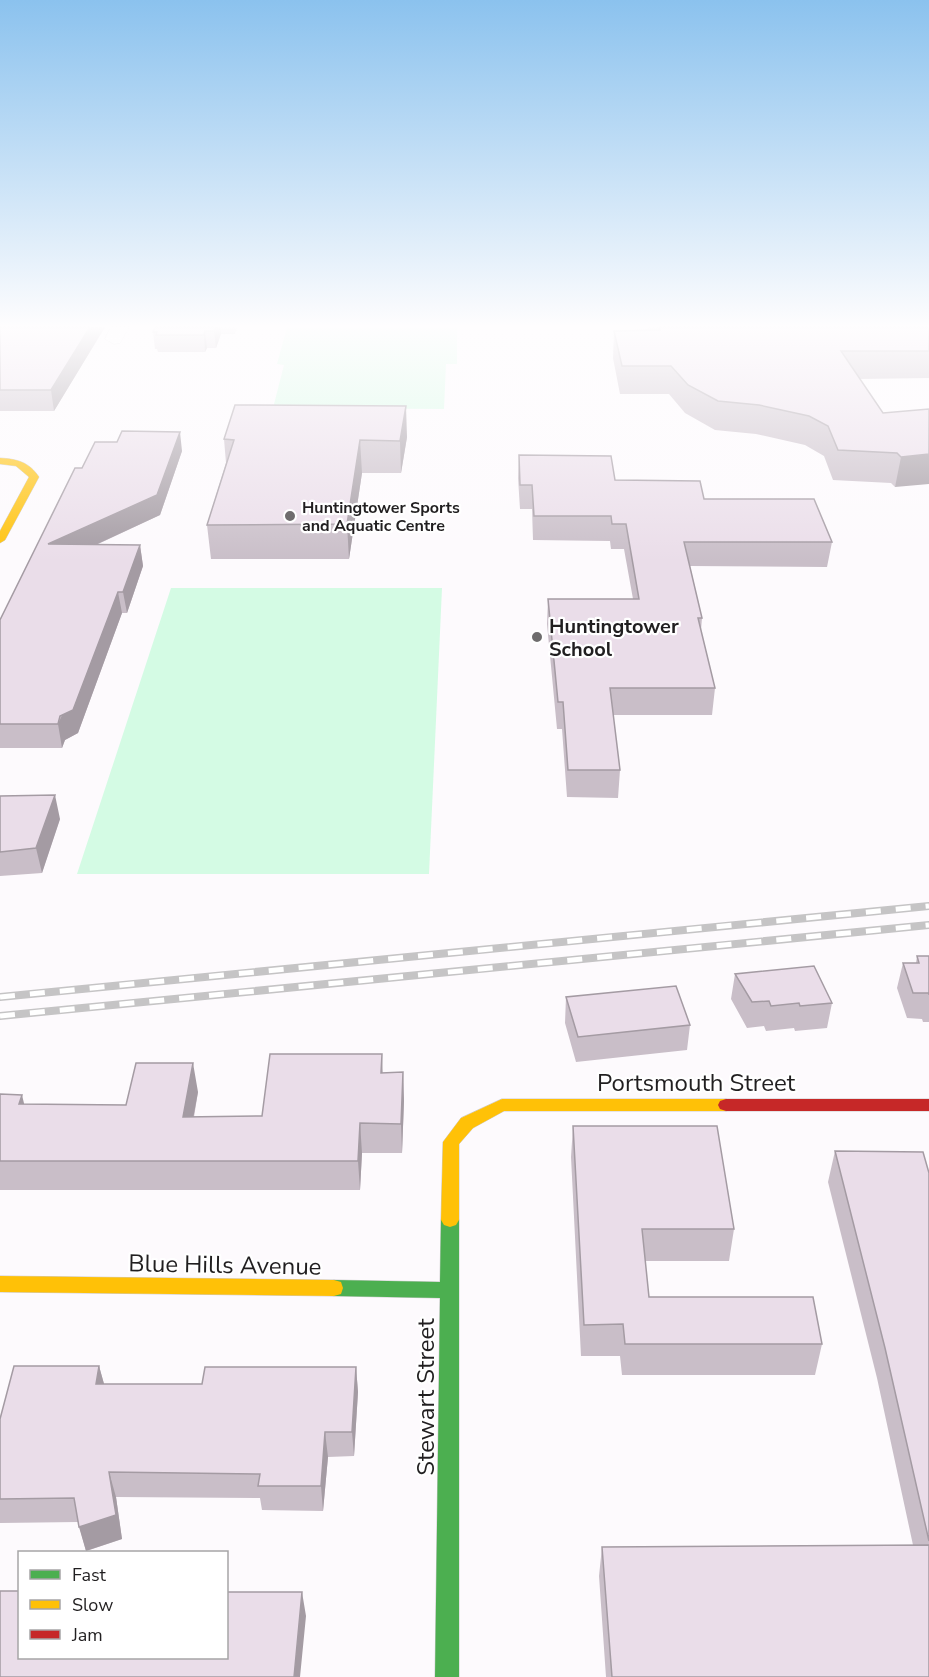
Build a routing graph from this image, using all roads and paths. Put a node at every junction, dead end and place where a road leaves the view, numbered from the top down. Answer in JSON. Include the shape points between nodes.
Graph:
{"nodes":[{"id":1,"x":0,"y":461,"type":"edge"},
{"id":2,"x":0,"y":540,"type":"edge"},
{"id":3,"x":929,"y":1105,"type":"edge"},
{"id":4,"x":467,"y":1123,"type":"joint"},
{"id":5,"x":0,"y":1284,"type":"edge"},
{"id":6,"x":449,"y":1290,"type":"junction"},
{"id":7,"x":447,"y":1677,"type":"edge"}],
"edges":[{"from":1,"to":2,"type":"street","via":[[15,461],[29,468],[34,477]]},
{"from":3,"to":4,"type":"street","name":"Portsmouth Street","via":[[502,1105]]},
{"from":4,"to":6,"type":"street","name":"Stewart Street","via":[[451,1142]]},
{"from":5,"to":6,"type":"street","name":"Blue Hills Avenue"},
{"from":6,"to":7,"type":"street","name":"Stewart Street"}]}
